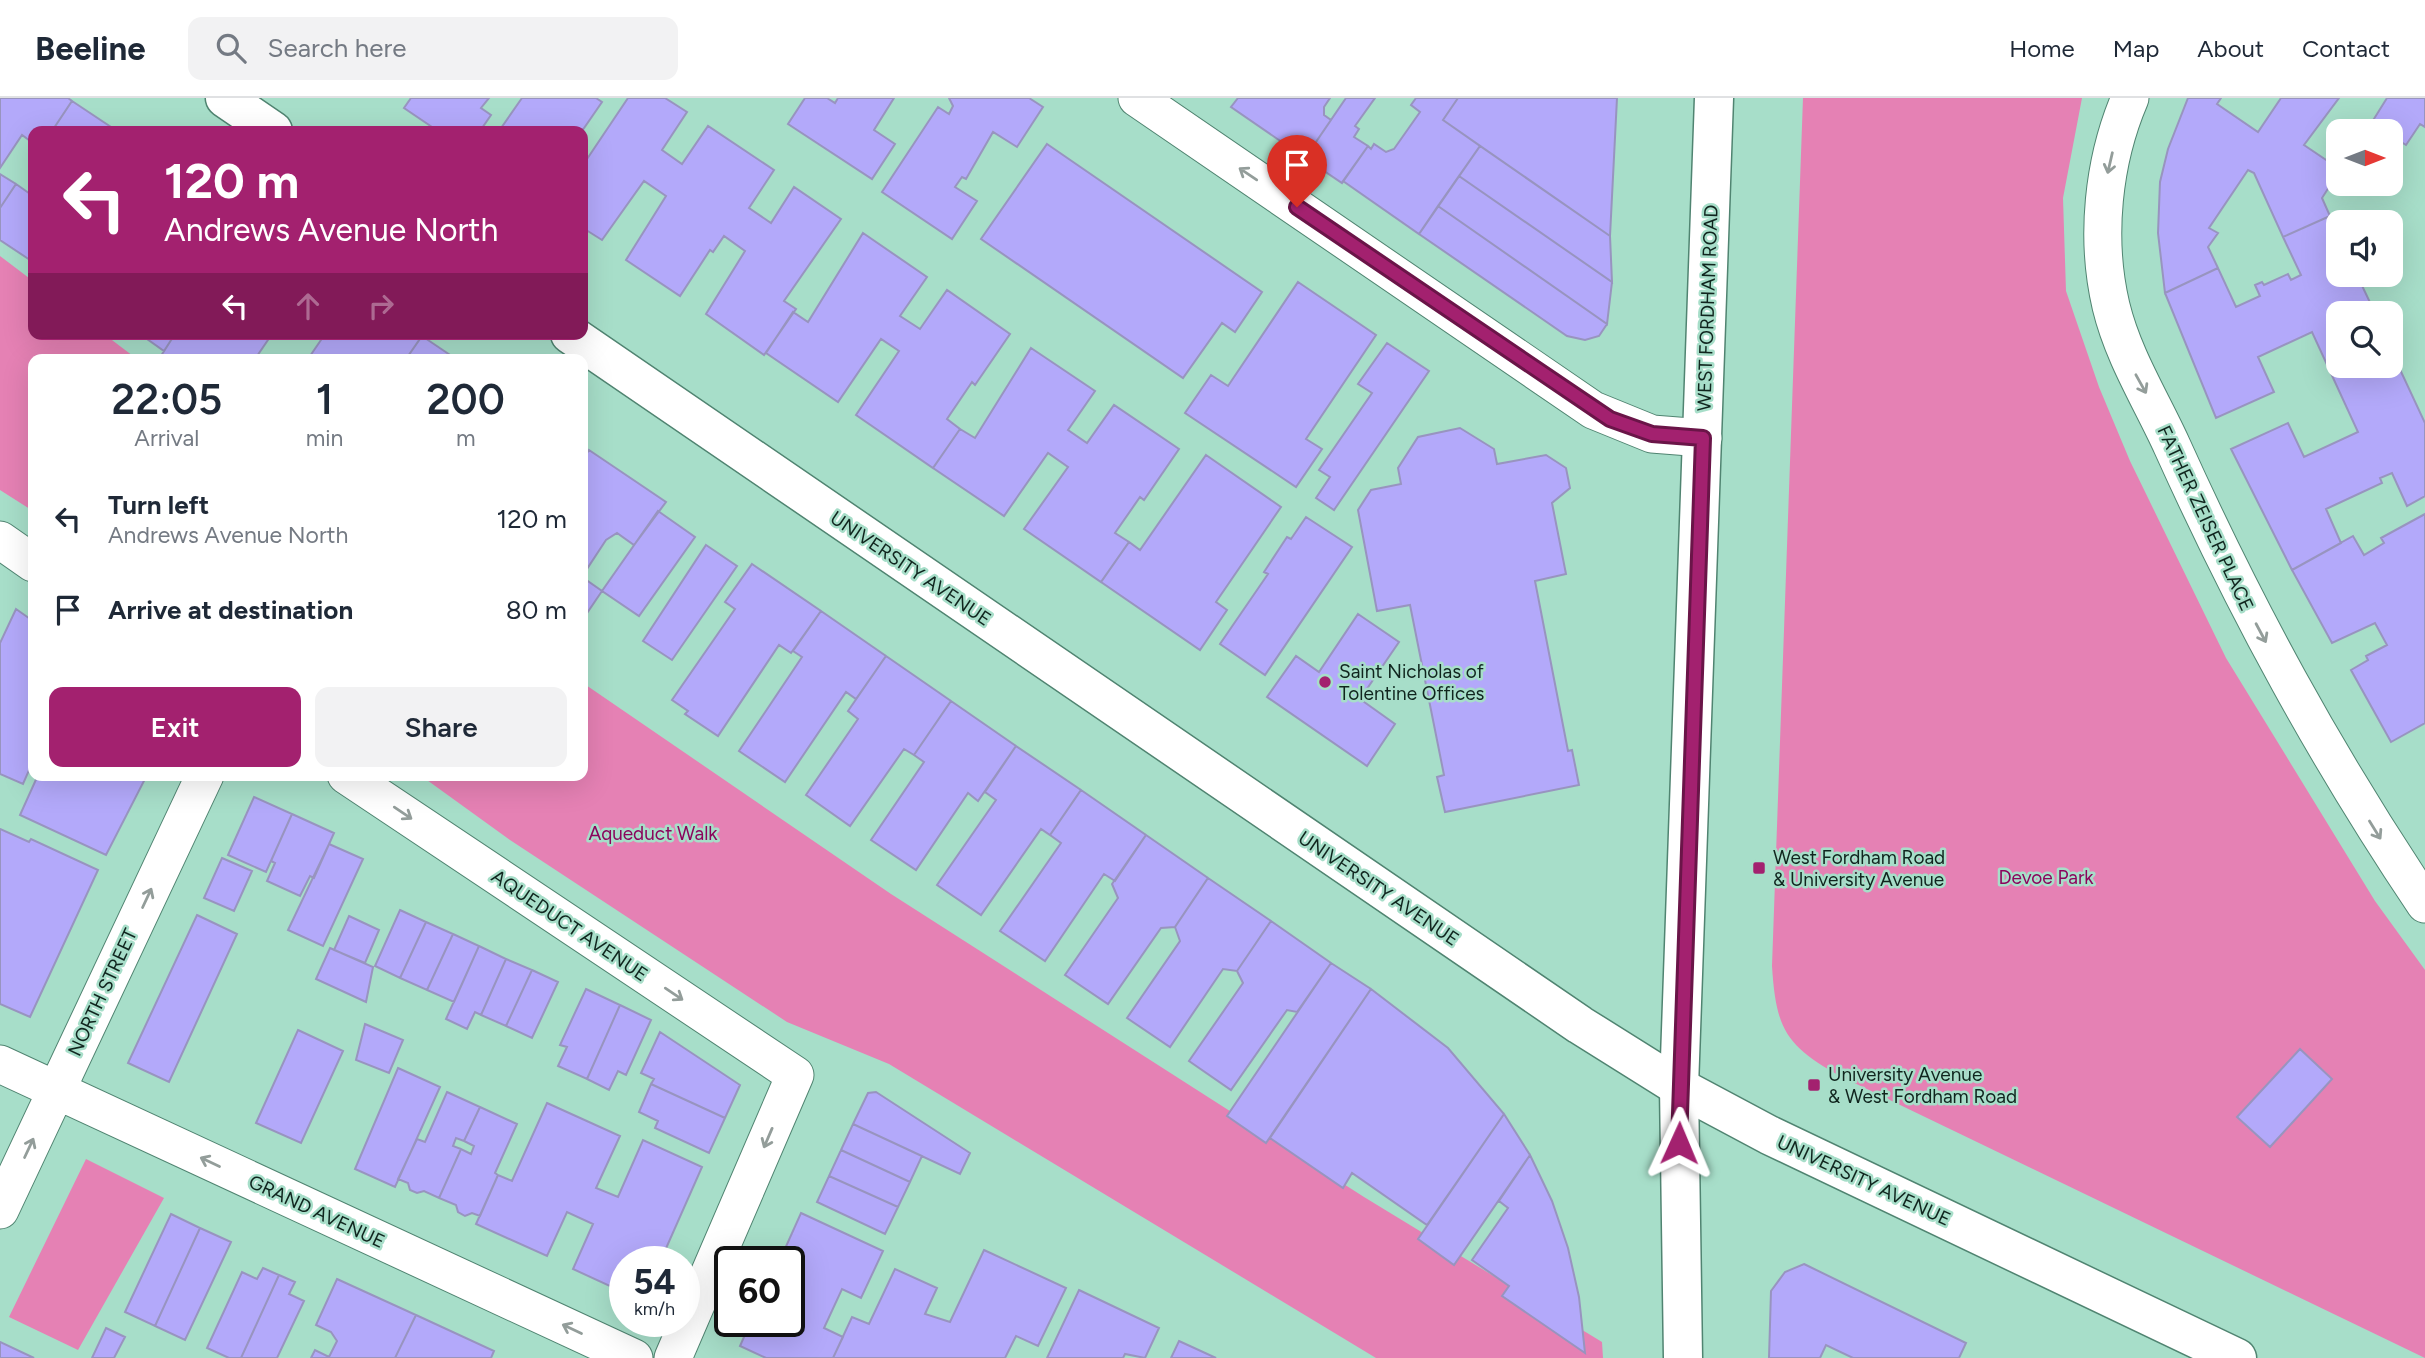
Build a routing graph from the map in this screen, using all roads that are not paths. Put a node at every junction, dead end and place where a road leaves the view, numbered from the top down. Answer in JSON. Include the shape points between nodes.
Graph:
{"nodes":[{"id":1,"x":225,"y":98,"type":"edge"},
{"id":2,"x":1137,"y":98,"type":"edge"},
{"id":3,"x":1714,"y":98,"type":"edge"},
{"id":4,"x":2130,"y":98,"type":"edge"},
{"id":5,"x":266,"y":126,"type":"edge"},
{"id":6,"x":579,"y":340,"type":"edge"},
{"id":7,"x":1703,"y":438,"type":"junction"},
{"id":8,"x":0,"y":540,"type":"edge"},
{"id":9,"x":28,"y":560,"type":"edge"},
{"id":10,"x":202,"y":781,"type":"edge"},
{"id":11,"x":355,"y":781,"type":"edge"},
{"id":12,"x":2425,"y":904,"type":"edge"},
{"id":13,"x":0,"y":1064,"type":"edge"},
{"id":14,"x":1679,"y":1087,"type":"junction"},
{"id":15,"x":56,"y":1090,"type":"junction"},
{"id":16,"x":0,"y":1210,"type":"edge"},
{"id":17,"x":634,"y":1358,"type":"edge"},
{"id":18,"x":673,"y":1358,"type":"edge"},
{"id":19,"x":1682,"y":1358,"type":"edge"},
{"id":20,"x":2237,"y":1358,"type":"edge"}],
"edges":[{"from":1,"to":5,"type":"street"},
{"from":7,"to":2,"type":"street","one_way":true,"via":[[1652,434],[1593,410]]},
{"from":3,"to":7,"type":"street","name":"WEST FORDHAM ROAD"},
{"from":4,"to":12,"type":"street","name":"FATHER ZEISER PLACE","one_way":true,"via":[[2106,181],[2103,241],[2111,305],[2132,366],[2227,568],[2297,701]]},
{"from":6,"to":14,"type":"street","name":"UNIVERSITY AVENUE","via":[[1580,1026]]},
{"from":7,"to":14,"type":"street","name":"WEST FORDHAM ROAD"},
{"from":8,"to":9,"type":"street"},
{"from":15,"to":10,"type":"street","name":"NORTH STREET","one_way":true},
{"from":11,"to":18,"type":"street","name":"AQUEDUCT AVENUE","one_way":true,"via":[[794,1075]]},
{"from":13,"to":15,"type":"street","name":"GRAND AVENUE"},
{"from":14,"to":19,"type":"street","name":"WEST FORDHAM ROAD"},
{"from":14,"to":20,"type":"street","name":"UNIVERSITY AVENUE","via":[[1769,1135]]},
{"from":16,"to":15,"type":"street","name":"NORTH STREET","one_way":true},
{"from":17,"to":15,"type":"street","name":"GRAND AVENUE","one_way":true}]}
